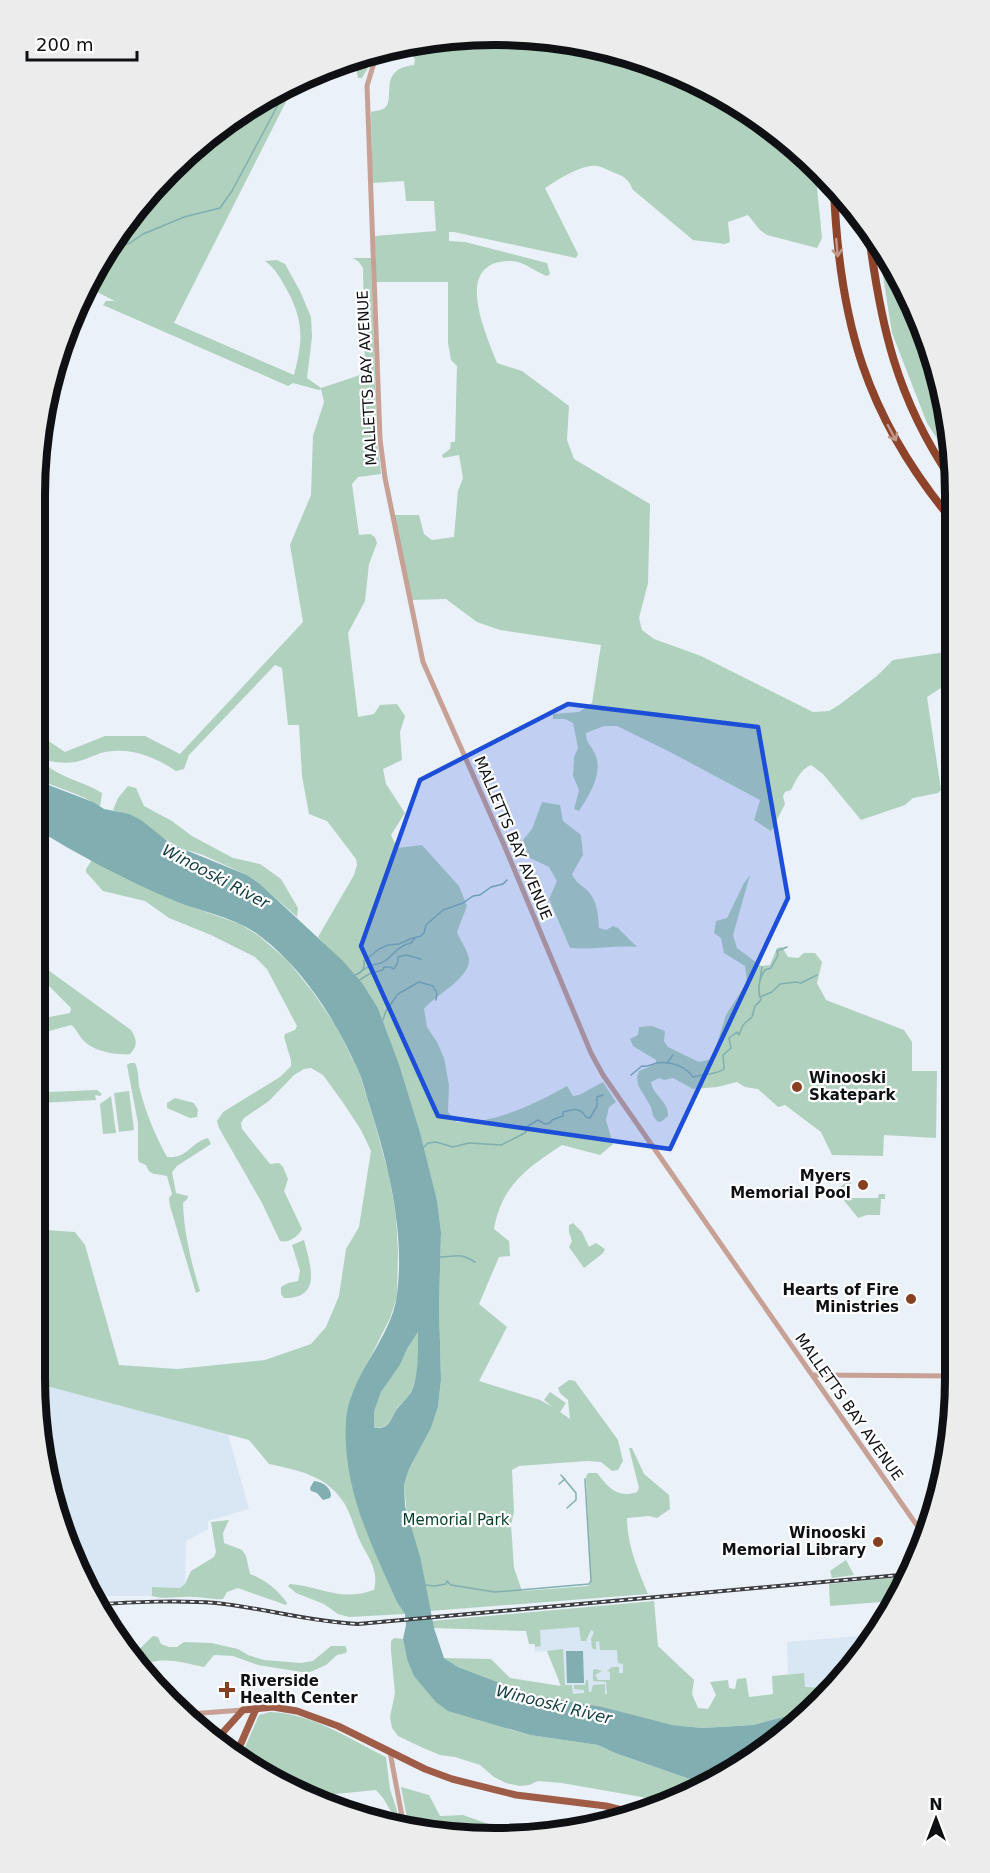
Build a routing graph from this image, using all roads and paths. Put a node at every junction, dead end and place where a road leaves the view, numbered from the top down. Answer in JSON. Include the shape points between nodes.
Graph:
{"nodes":[{"id":1,"x":376,"y":61,"type":"edge"},
{"id":2,"x":835,"y":200,"type":"edge"},
{"id":3,"x":871,"y":247,"type":"edge"},
{"id":4,"x":944,"y":467,"type":"edge"},
{"id":5,"x":945,"y":511,"type":"edge"},
{"id":6,"x":813,"y":1375,"type":"junction"},
{"id":7,"x":945,"y":1376,"type":"edge"},
{"id":8,"x":919,"y":1528,"type":"edge"},
{"id":9,"x":256,"y":1709,"type":"junction"},
{"id":10,"x":243,"y":1710,"type":"junction"},
{"id":11,"x":195,"y":1714,"type":"edge"},
{"id":12,"x":221,"y":1735,"type":"edge"},
{"id":13,"x":239,"y":1748,"type":"edge"},
{"id":14,"x":390,"y":1752,"type":"junction"},
{"id":15,"x":621,"y":1810,"type":"edge"},
{"id":16,"x":402,"y":1818,"type":"edge"}],
"edges":[{"from":1,"to":6,"type":"street","name":"MALLETTS BAY AVENUE","via":[[368,86],[380,439],[423,662],[597,1065]]},
{"from":2,"to":5,"type":"highway","one_way":true,"via":[[844,296],[866,375],[905,456]]},
{"from":3,"to":4,"type":"highway","via":[[891,357],[918,423]]},
{"from":6,"to":7,"type":"street"},
{"from":6,"to":8,"type":"street","name":"MALLETTS BAY AVENUE"},
{"from":9,"to":10,"type":"main road"},
{"from":9,"to":13,"type":"main road"},
{"from":9,"to":14,"type":"main road","via":[[297,1711]]},
{"from":10,"to":11,"type":"street"},
{"from":10,"to":12,"type":"main road"},
{"from":14,"to":15,"type":"main road","via":[[438,1775],[516,1795]]},
{"from":14,"to":16,"type":"street"}]}
